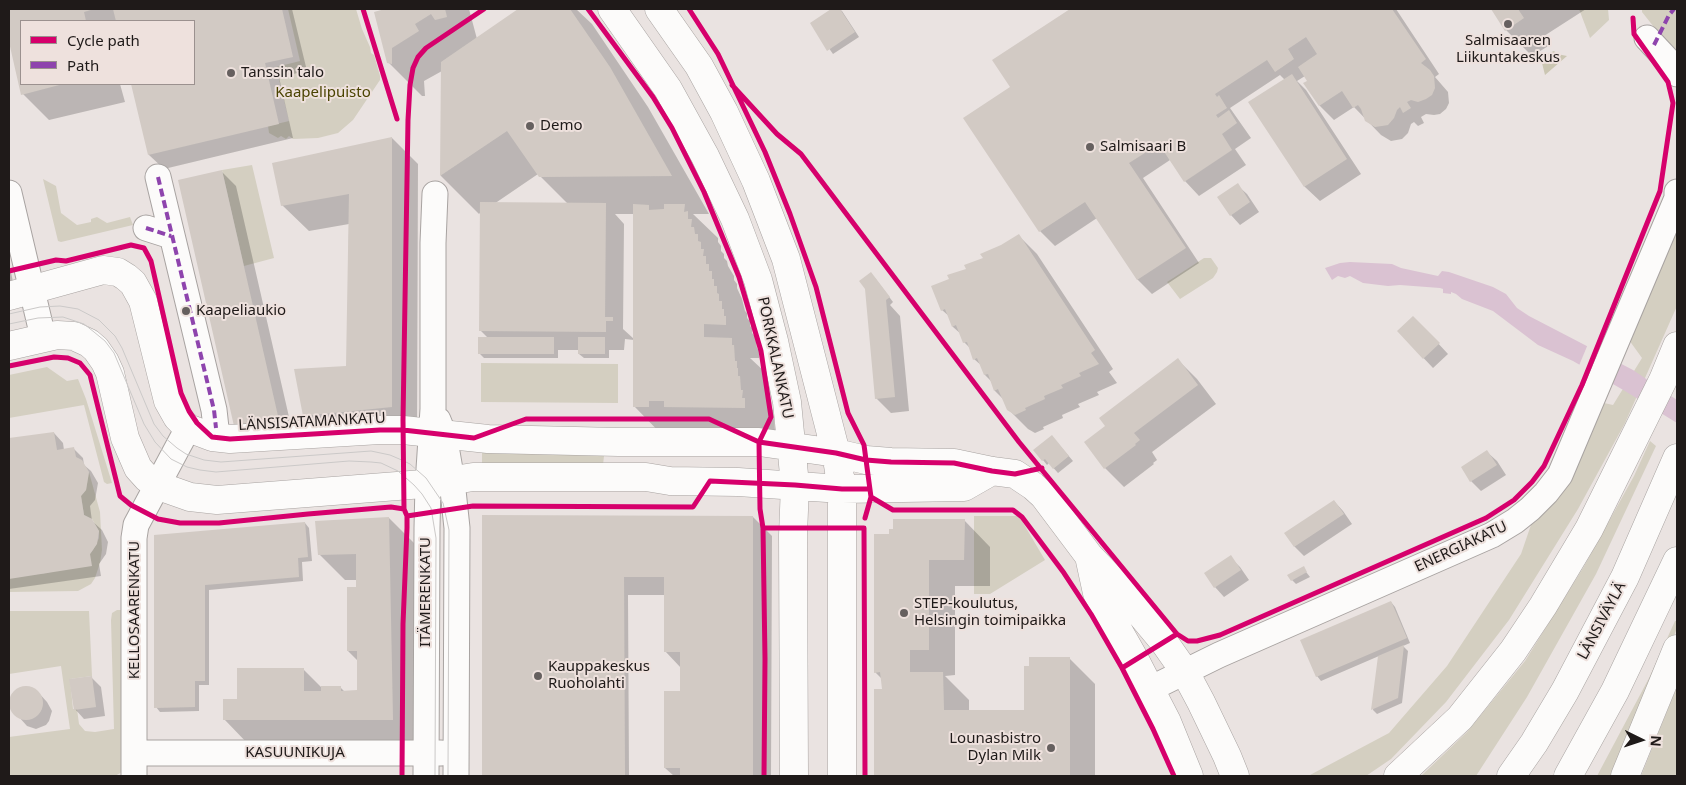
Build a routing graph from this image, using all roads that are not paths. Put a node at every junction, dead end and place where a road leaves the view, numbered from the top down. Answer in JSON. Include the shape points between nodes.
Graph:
{"nodes":[{"id":1,"x":612,"y":9,"type":"edge"},
{"id":2,"x":659,"y":9,"type":"edge"},
{"id":3,"x":1647,"y":38,"type":"dead end"},
{"id":4,"x":1677,"y":74,"type":"edge"},
{"id":5,"x":158,"y":177,"type":"dead end"},
{"id":6,"x":1677,"y":192,"type":"edge"},
{"id":7,"x":9,"y":193,"type":"edge"},
{"id":8,"x":435,"y":194,"type":"dead end"},
{"id":9,"x":146,"y":228,"type":"dead end"},
{"id":10,"x":172,"y":236,"type":"junction"},
{"id":11,"x":20,"y":292,"type":"edge"},
{"id":12,"x":43,"y":337,"type":"junction"},
{"id":13,"x":9,"y":346,"type":"edge"},
{"id":14,"x":1677,"y":346,"type":"edge"},
{"id":15,"x":436,"y":426,"type":"junction"},
{"id":16,"x":188,"y":428,"type":"junction"},
{"id":17,"x":216,"y":428,"type":"dead end"},
{"id":18,"x":792,"y":447,"type":"junction"},
{"id":19,"x":836,"y":453,"type":"junction"},
{"id":20,"x":1677,"y":458,"type":"edge"},
{"id":21,"x":992,"y":471,"type":"junction"},
{"id":22,"x":440,"y":482,"type":"junction"},
{"id":23,"x":156,"y":485,"type":"junction"},
{"id":24,"x":795,"y":485,"type":"junction"},
{"id":25,"x":842,"y":489,"type":"junction"},
{"id":26,"x":1089,"y":556,"type":"junction"},
{"id":27,"x":1677,"y":561,"type":"edge"},
{"id":28,"x":1677,"y":649,"type":"edge"},
{"id":29,"x":1185,"y":672,"type":"junction"},
{"id":30,"x":1150,"y":689,"type":"junction"},
{"id":31,"x":426,"y":764,"type":"edge"},
{"id":32,"x":134,"y":765,"type":"edge"},
{"id":33,"x":456,"y":766,"type":"edge"},
{"id":34,"x":794,"y":776,"type":"edge"},
{"id":35,"x":842,"y":776,"type":"edge"},
{"id":36,"x":1189,"y":776,"type":"edge"},
{"id":37,"x":1235,"y":776,"type":"edge"},
{"id":38,"x":1398,"y":776,"type":"edge"},
{"id":39,"x":1511,"y":776,"type":"edge"},
{"id":40,"x":1568,"y":776,"type":"edge"},
{"id":41,"x":1625,"y":776,"type":"edge"}],
"edges":[{"from":1,"to":18,"type":"main road","name":"PORKKALANKATU","via":[[668,90],[705,156],[734,219],[758,280],[774,341],[787,402]]},
{"from":2,"to":19,"type":"main road","via":[[700,66],[756,181],[786,259]]},
{"from":3,"to":4,"type":"street"},
{"from":5,"to":10,"type":"street"},
{"from":6,"to":29,"type":"street","name":"ENERGIAKATU","via":[[1560,475],[1546,492],[1515,522],[1492,535]]},
{"from":7,"to":11,"type":"street"},
{"from":8,"to":15,"type":"street","name":"ITÄMERENKATU"},
{"from":9,"to":10,"type":"street"},
{"from":10,"to":17,"type":"street"},
{"from":11,"to":12,"type":"street"},
{"from":11,"to":16,"type":"main road","via":[[102,270],[118,272],[133,283],[143,301],[168,401]]},
{"from":12,"to":13,"type":"main road"},
{"from":12,"to":23,"type":"main road","via":[[57,334],[74,336],[90,343],[101,355],[110,373],[133,458],[142,473]]},
{"from":14,"to":38,"type":"main road","via":[[1589,528],[1543,606],[1513,651],[1460,718]]},
{"from":15,"to":16,"type":"main road","name":"LÄNSISATAMANKATU","via":[[230,439],[212,437]]},
{"from":15,"to":18,"type":"main road","name":"LÄNSISATAMANKATU","via":[[488,439],[759,442]]},
{"from":15,"to":22,"type":"street","name":"ITÄMERENKATU"},
{"from":16,"to":23,"type":"street","name":"KELLOSAARENKATU"},
{"from":18,"to":19,"type":"main road","name":"LÄNSISATAMANKATU"},
{"from":18,"to":24,"type":"main road","name":"PORKKALANKATU"},
{"from":19,"to":21,"type":"main road","name":"LÄNSISATAMANKATU","via":[[866,460],[954,463]]},
{"from":19,"to":25,"type":"main road"},
{"from":20,"to":39,"type":"main road","name":"LÄNSIVÄYLÄ","via":[[1625,577],[1565,691]]},
{"from":21,"to":25,"type":"main road","via":[[964,487]]},
{"from":21,"to":26,"type":"main road","name":"LÄNSISATAMANKATU","via":[[1015,474],[1033,486]]},
{"from":22,"to":23,"type":"main road","via":[[217,500],[190,497]]},
{"from":22,"to":24,"type":"main road","via":[[473,478],[619,476]]},
{"from":22,"to":31,"type":"street","name":"ITÄMERENKATU"},
{"from":22,"to":33,"type":"street","name":"ITÄMERENKATU","via":[[457,539]]},
{"from":23,"to":32,"type":"street","name":"KELLOSAARENKATU","via":[[136,525],[134,538]]},
{"from":24,"to":25,"type":"main road"},
{"from":24,"to":34,"type":"main road","name":"PORKKALANKATU"},
{"from":25,"to":35,"type":"main road"},
{"from":26,"to":29,"type":"main road","name":"LÄNSISATAMANKATU","via":[[1164,642]]},
{"from":26,"to":30,"type":"main road","via":[[1097,593]]},
{"from":27,"to":40,"type":"main road","via":[[1614,691]]},
{"from":28,"to":41,"type":"main road"},
{"from":29,"to":30,"type":"street","name":"ENERGIAKATU"},
{"from":29,"to":37,"type":"main road","name":"LÄNSISATAMANKATU"},
{"from":30,"to":36,"type":"main road"},
{"from":31,"to":32,"type":"street","name":"KASUUNIKUJA"},
{"from":31,"to":33,"type":"street","name":"KASUUNIKUJA"}]}
